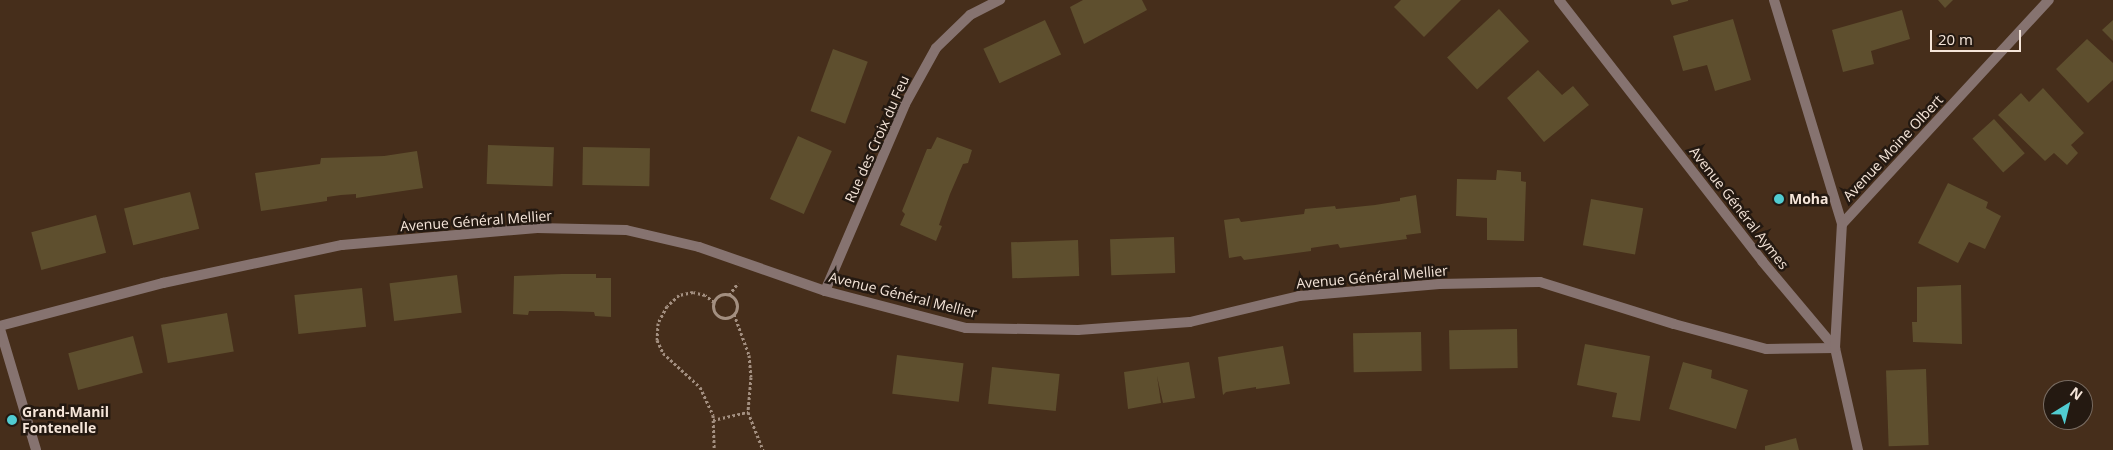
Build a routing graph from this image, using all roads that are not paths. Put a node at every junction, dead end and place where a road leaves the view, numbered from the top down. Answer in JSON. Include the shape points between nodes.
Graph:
{"nodes":[{"id":1,"x":1000,"y":0,"type":"edge"},
{"id":2,"x":1559,"y":0,"type":"edge"},
{"id":3,"x":1774,"y":0,"type":"edge"},
{"id":4,"x":2049,"y":0,"type":"edge"},
{"id":5,"x":1842,"y":224,"type":"junction"},
{"id":6,"x":825,"y":290,"type":"junction"},
{"id":7,"x":0,"y":328,"type":"edge"},
{"id":8,"x":1835,"y":348,"type":"junction"},
{"id":9,"x":36,"y":450,"type":"edge"},
{"id":10,"x":1858,"y":450,"type":"edge"}],
"edges":[{"from":1,"to":6,"type":"street","name":"Rue des Croix du Feu","via":[[970,15],[936,48],[905,104]]},
{"from":2,"to":8,"type":"street","name":"Avenue Général Aymes","via":[[1762,261]]},
{"from":3,"to":5,"type":"street"},
{"from":4,"to":5,"type":"street","name":"Avenue Moine Olbert"},
{"from":5,"to":8,"type":"street"},
{"from":6,"to":7,"type":"street","name":"Avenue Général Mellier","via":[[699,246],[626,230],[537,228],[342,245],[163,283]]},
{"from":6,"to":8,"type":"street","name":"Avenue Général Mellier","via":[[966,328],[1078,330],[1190,322],[1300,296],[1439,284],[1540,282],[1766,349]]},
{"from":7,"to":9,"type":"street"},
{"from":8,"to":10,"type":"street","name":"Avenue Général Aymes"}]}
